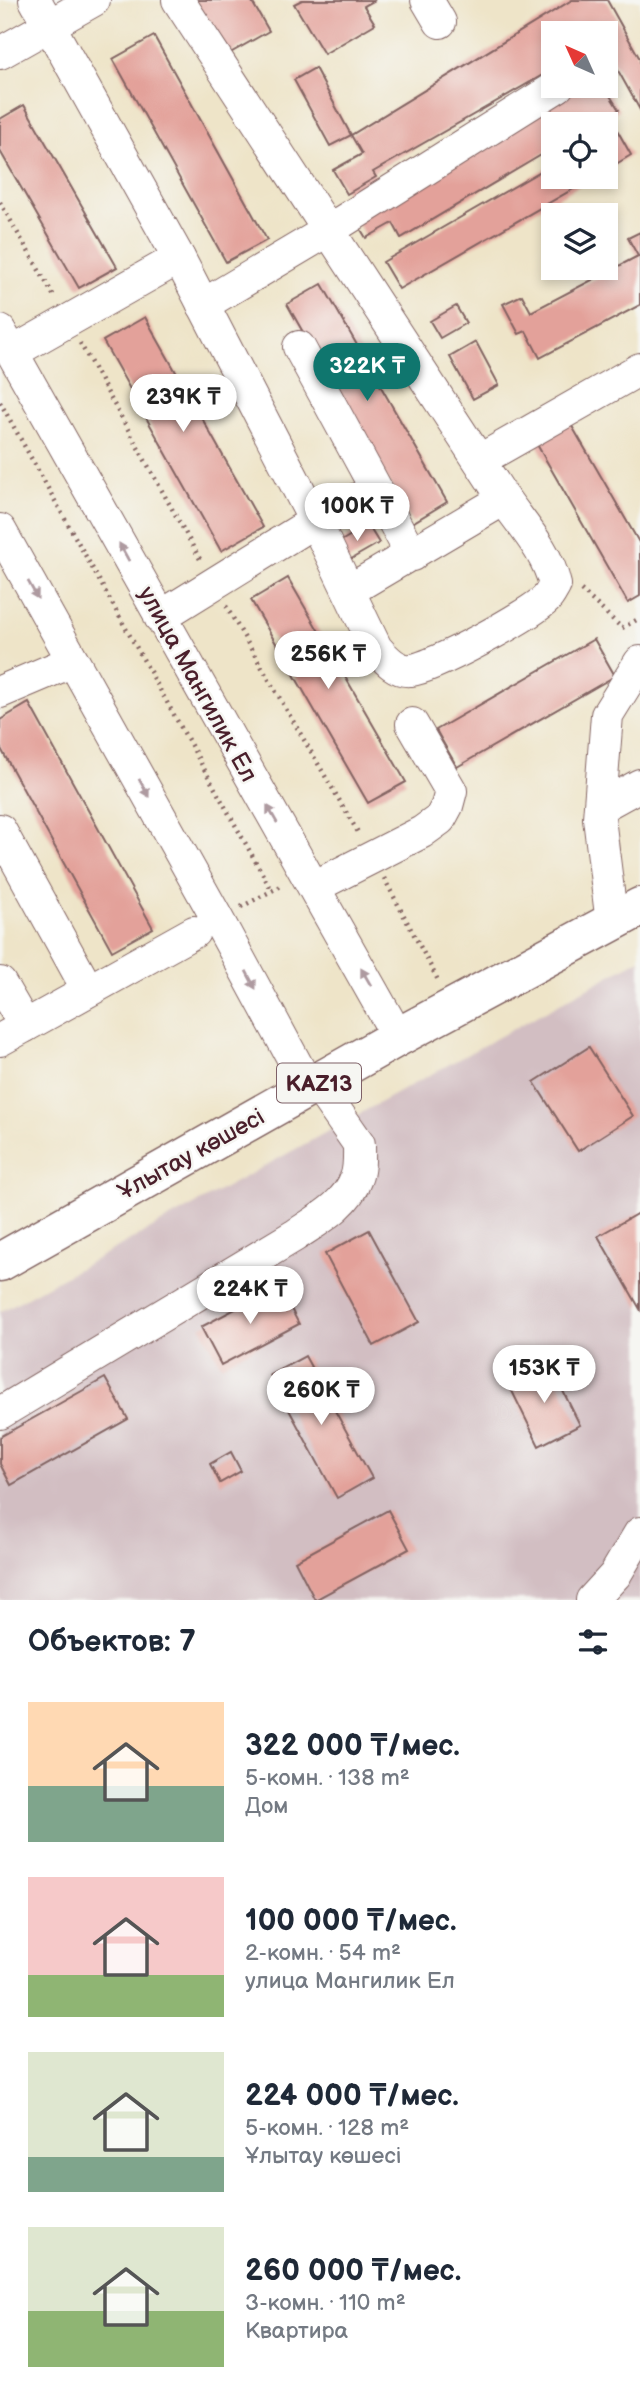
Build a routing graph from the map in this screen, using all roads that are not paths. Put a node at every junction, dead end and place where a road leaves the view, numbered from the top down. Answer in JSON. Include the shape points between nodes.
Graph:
{"nodes":[{"id":1,"x":94,"y":0,"type":"edge"},
{"id":2,"x":178,"y":0,"type":"edge"},
{"id":3,"x":42,"y":13,"type":"edge"},
{"id":4,"x":0,"y":52,"type":"edge"},
{"id":5,"x":541,"y":97,"type":"edge"},
{"id":6,"x":329,"y":230,"type":"junction"},
{"id":7,"x":179,"y":258,"type":"junction"},
{"id":8,"x":203,"y":305,"type":"junction"},
{"id":9,"x":6,"y":342,"type":"edge"},
{"id":10,"x":299,"y":347,"type":"dead end"},
{"id":11,"x":640,"y":369,"type":"edge"},
{"id":12,"x":481,"y":460,"type":"junction"},
{"id":13,"x":375,"y":490,"type":"junction"},
{"id":14,"x":505,"y":499,"type":"junction"},
{"id":15,"x":315,"y":521,"type":"junction"},
{"id":16,"x":0,"y":530,"type":"edge"},
{"id":17,"x":412,"y":555,"type":"junction"},
{"id":18,"x":350,"y":590,"type":"junction"},
{"id":19,"x":160,"y":617,"type":"junction"},
{"id":20,"x":73,"y":661,"type":"junction"},
{"id":21,"x":640,"y":662,"type":"edge"},
{"id":22,"x":0,"y":692,"type":"edge"},
{"id":23,"x":412,"y":724,"type":"dead end"},
{"id":24,"x":640,"y":785,"type":"edge"},
{"id":25,"x":600,"y":807,"type":"junction"},
{"id":26,"x":0,"y":830,"type":"edge"},
{"id":27,"x":310,"y":880,"type":"junction"},
{"id":28,"x":626,"y":915,"type":"edge"},
{"id":29,"x":206,"y":926,"type":"junction"},
{"id":30,"x":0,"y":983,"type":"edge"},
{"id":31,"x":88,"y":990,"type":"junction"},
{"id":32,"x":12,"y":1033,"type":"edge"},
{"id":33,"x":398,"y":1037,"type":"junction"},
{"id":34,"x":313,"y":1086,"type":"junction"},
{"id":35,"x":0,"y":1262,"type":"edge"},
{"id":36,"x":0,"y":1413,"type":"edge"},
{"id":37,"x":640,"y":1533,"type":"edge"},
{"id":38,"x":592,"y":1600,"type":"edge"}],
"edges":[{"from":1,"to":3,"type":"street"},
{"from":2,"to":6,"type":"street"},
{"from":3,"to":4,"type":"street"},
{"from":3,"to":7,"type":"street"},
{"from":5,"to":6,"type":"street"},
{"from":6,"to":8,"type":"street"},
{"from":6,"to":12,"type":"street"},
{"from":7,"to":8,"type":"street"},
{"from":7,"to":9,"type":"street"},
{"from":8,"to":15,"type":"street"},
{"from":19,"to":9,"type":"street","name":"улица Мангилик Ел","one_way":true},
{"from":10,"to":13,"type":"street"},
{"from":11,"to":12,"type":"street"},
{"from":12,"to":14,"type":"street"},
{"from":13,"to":15,"type":"street"},
{"from":13,"to":17,"type":"street"},
{"from":14,"to":17,"type":"street"},
{"from":14,"to":18,"type":"street","via":[[541,551],[555,585],[547,598],[524,615],[432,664],[409,671],[390,664],[376,648]]},
{"from":15,"to":18,"type":"street"},
{"from":15,"to":19,"type":"street"},
{"from":16,"to":20,"type":"street","one_way":true},
{"from":17,"to":18,"type":"street"},
{"from":27,"to":19,"type":"street","name":"улица Мангилик Ел","one_way":true},
{"from":20,"to":22,"type":"street"},
{"from":20,"to":29,"type":"street","one_way":true},
{"from":21,"to":25,"type":"street","via":[[607,715]]},
{"from":23,"to":27,"type":"street","via":[[451,791],[440,819],[422,832]]},
{"from":24,"to":25,"type":"street"},
{"from":25,"to":28,"type":"street","via":[[599,818]]},
{"from":26,"to":31,"type":"street"},
{"from":33,"to":27,"type":"street","name":"улица Мангилик Ел","one_way":true},
{"from":28,"to":33,"type":"main road","name":"Ұлытау көшесі","number":"KAZ13"},
{"from":29,"to":31,"type":"street"},
{"from":29,"to":34,"type":"street","one_way":true},
{"from":30,"to":32,"type":"street"},
{"from":31,"to":32,"type":"street"},
{"from":33,"to":34,"type":"main road","name":"Ұлытау көшесі","number":"KAZ13"},
{"from":34,"to":35,"type":"main road","name":"Ұлытау көшесі","number":"KAZ13"},
{"from":34,"to":36,"type":"street","via":[[359,1144],[356,1178],[332,1210]]},
{"from":37,"to":38,"type":"street","via":[[615,1575]]}]}
